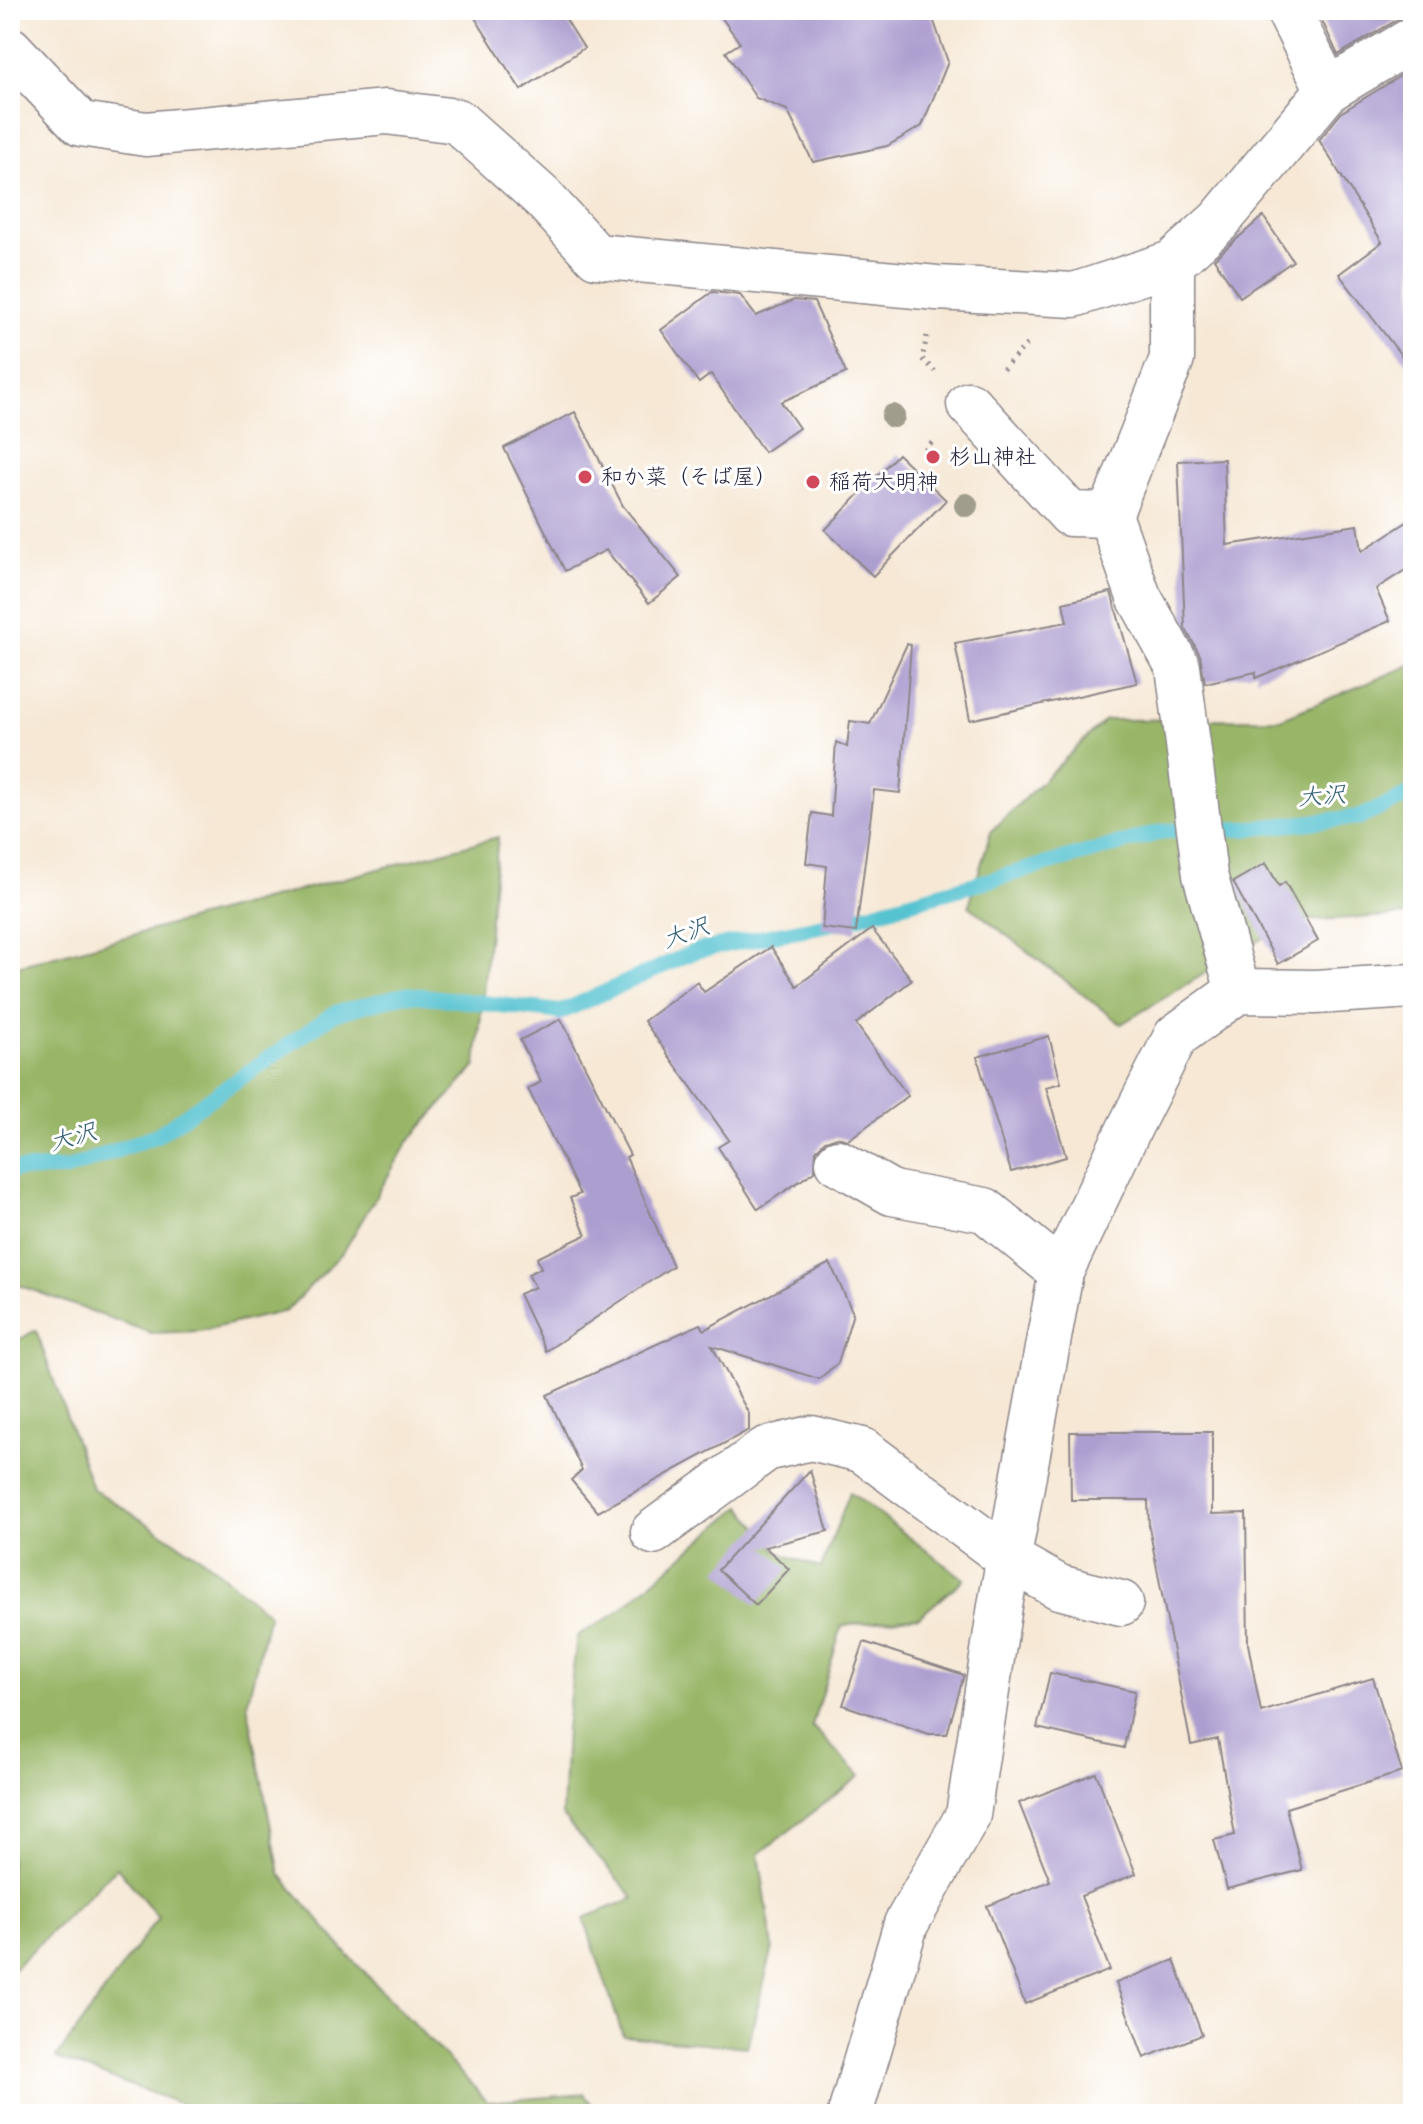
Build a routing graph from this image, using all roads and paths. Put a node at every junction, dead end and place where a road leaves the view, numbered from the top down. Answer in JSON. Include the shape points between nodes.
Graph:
{"nodes":[{"id":1,"x":1288,"y":10,"type":"edge"},
{"id":2,"x":1413,"y":39,"type":"edge"},
{"id":3,"x":10,"y":49,"type":"edge"},
{"id":4,"x":1328,"y":90,"type":"junction"},
{"id":5,"x":1172,"y":263,"type":"junction"},
{"id":6,"x":937,"y":288,"type":"junction"},
{"id":7,"x":969,"y":404,"type":"joint"},
{"id":8,"x":1110,"y":515,"type":"junction"},
{"id":9,"x":1413,"y":986,"type":"edge"},
{"id":10,"x":1238,"y":991,"type":"junction"},
{"id":11,"x":838,"y":1162,"type":"dead end"},
{"id":12,"x":1061,"y":1272,"type":"junction"},
{"id":13,"x":653,"y":1532,"type":"dead end"},
{"id":14,"x":1009,"y":1559,"type":"junction"},
{"id":15,"x":1121,"y":1603,"type":"dead end"},
{"id":16,"x":850,"y":2114,"type":"edge"}],
"edges":[{"from":1,"to":4,"type":"street"},
{"from":2,"to":4,"type":"street"},
{"from":3,"to":6,"type":"street","via":[[81,124],[146,134],[386,112],[457,121],[542,197],[596,256]]},
{"from":4,"to":5,"type":"street","via":[[1219,221]]},
{"from":5,"to":6,"type":"street","via":[[1074,295]]},
{"from":5,"to":8,"type":"street","via":[[1172,359]]},
{"from":6,"to":7,"type":"path","via":[[922,359]]},
{"from":7,"to":8,"type":"street","via":[[1070,514]]},
{"from":8,"to":10,"type":"street","via":[[1139,597],[1178,667],[1205,875]]},
{"from":9,"to":10,"type":"street"},
{"from":10,"to":12,"type":"street","via":[[1176,1036]]},
{"from":11,"to":12,"type":"street","via":[[892,1193],[985,1210]]},
{"from":12,"to":14,"type":"street"},
{"from":13,"to":14,"type":"street","via":[[766,1449],[811,1438],[862,1450]]},
{"from":14,"to":15,"type":"street","via":[[1059,1587]]},
{"from":14,"to":16,"type":"street","via":[[968,1815],[906,1924]]}]}
